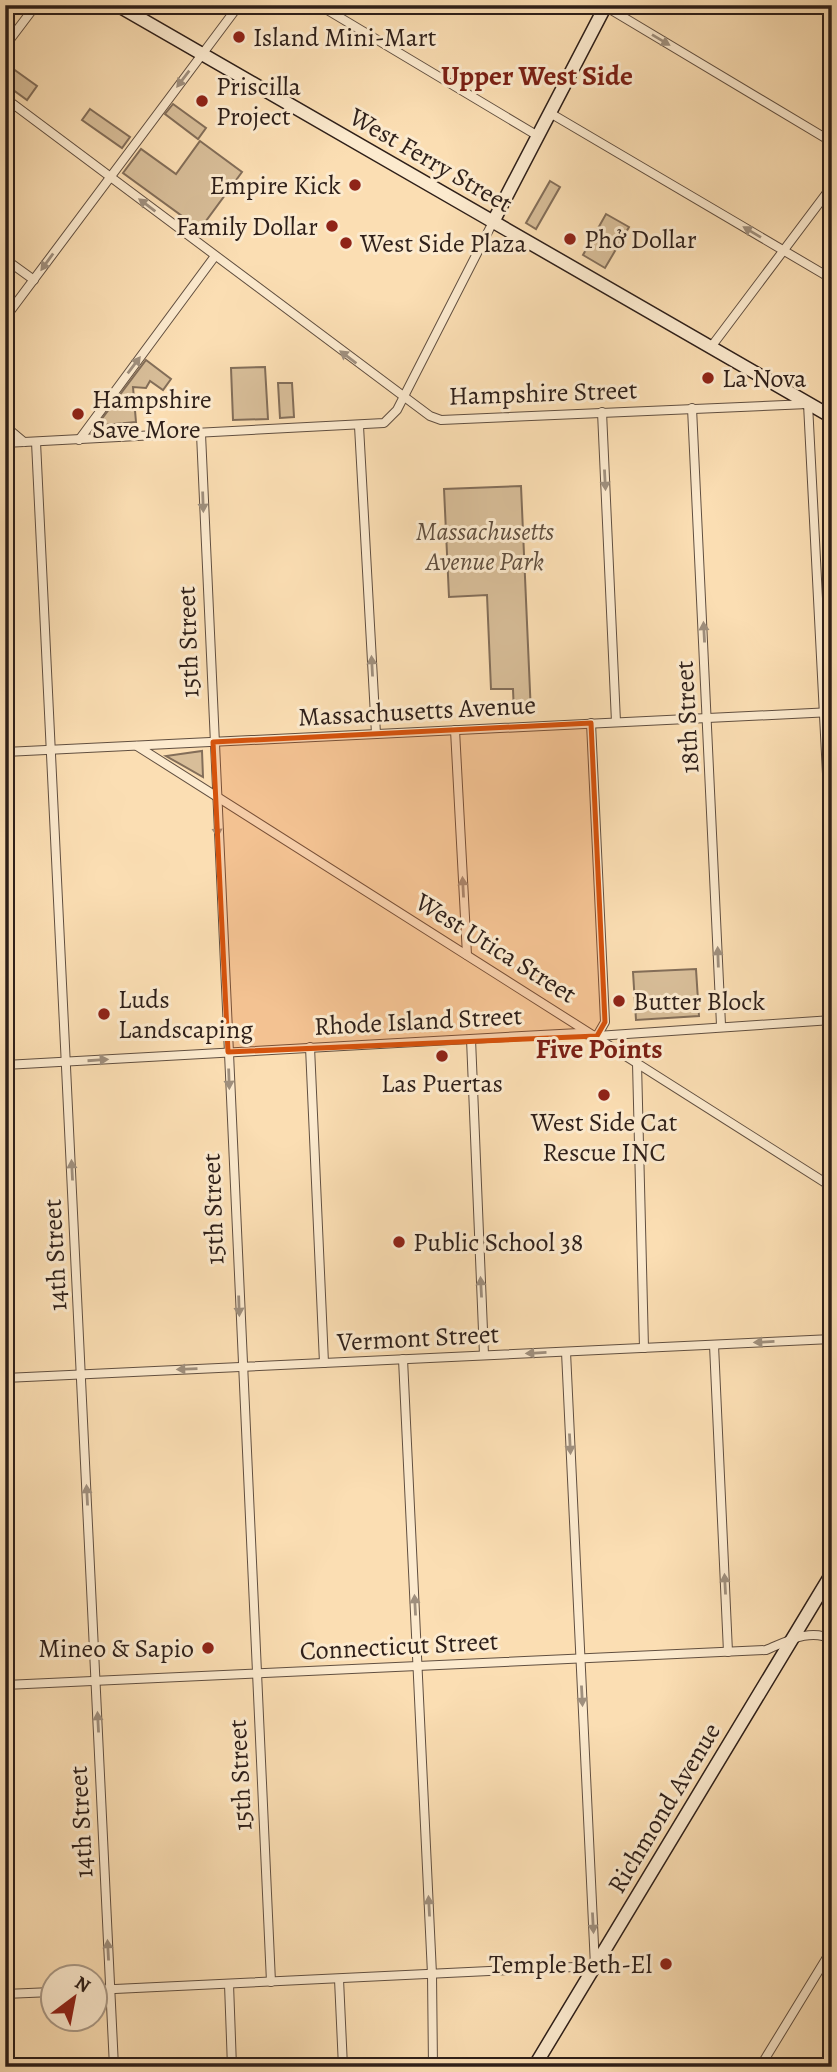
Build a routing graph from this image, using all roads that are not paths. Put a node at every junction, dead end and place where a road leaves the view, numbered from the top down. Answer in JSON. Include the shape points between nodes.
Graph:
{"nodes":[{"id":1,"x":36,"y":5,"type":"edge"},
{"id":2,"x":117,"y":5,"type":"edge"},
{"id":3,"x":239,"y":5,"type":"edge"},
{"id":4,"x":319,"y":5,"type":"edge"},
{"id":5,"x":821,"y":5,"type":"edge"},
{"id":6,"x":604,"y":6,"type":"edge"},
{"id":7,"x":832,"y":12,"type":"edge"},
{"id":8,"x":5,"y":46,"type":"edge"},
{"id":9,"x":202,"y":54,"type":"junction"},
{"id":10,"x":5,"y":99,"type":"edge"},
{"id":11,"x":550,"y":113,"type":"junction"},
{"id":12,"x":538,"y":136,"type":"junction"},
{"id":13,"x":832,"y":142,"type":"edge"},
{"id":14,"x":110,"y":177,"type":"junction"},
{"id":15,"x":832,"y":186,"type":"edge"},
{"id":16,"x":494,"y":222,"type":"junction"},
{"id":17,"x":783,"y":250,"type":"junction"},
{"id":18,"x":215,"y":257,"type":"junction"},
{"id":19,"x":5,"y":259,"type":"edge"},
{"id":20,"x":832,"y":279,"type":"edge"},
{"id":21,"x":34,"y":280,"type":"junction"},
{"id":22,"x":5,"y":318,"type":"edge"},
{"id":23,"x":711,"y":347,"type":"junction"},
{"id":24,"x":403,"y":398,"type":"junction"},
{"id":25,"x":808,"y":404,"type":"junction"},
{"id":26,"x":692,"y":408,"type":"junction"},
{"id":27,"x":602,"y":412,"type":"junction"},
{"id":28,"x":832,"y":417,"type":"edge"},
{"id":29,"x":5,"y":426,"type":"edge"},
{"id":30,"x":359,"y":426,"type":"junction"},
{"id":31,"x":201,"y":434,"type":"junction"},
{"id":32,"x":79,"y":440,"type":"junction"},
{"id":33,"x":24,"y":442,"type":"junction"},
{"id":34,"x":36,"y":442,"type":"junction"},
{"id":35,"x":5,"y":443,"type":"edge"},
{"id":36,"x":828,"y":712,"type":"edge"},
{"id":37,"x":708,"y":718,"type":"junction"},
{"id":38,"x":616,"y":722,"type":"junction"},
{"id":39,"x":591,"y":723,"type":"junction"},
{"id":40,"x":456,"y":730,"type":"junction"},
{"id":41,"x":376,"y":734,"type":"junction"},
{"id":42,"x":213,"y":742,"type":"junction"},
{"id":43,"x":137,"y":746,"type":"junction"},
{"id":44,"x":52,"y":750,"type":"junction"},
{"id":45,"x":5,"y":752,"type":"edge"},
{"id":46,"x":216,"y":796,"type":"junction"},
{"id":47,"x":832,"y":871,"type":"edge"},
{"id":48,"x":467,"y":955,"type":"junction"},
{"id":49,"x":832,"y":1020,"type":"edge"},
{"id":50,"x":721,"y":1025,"type":"junction"},
{"id":51,"x":597,"y":1036,"type":"junction"},
{"id":52,"x":471,"y":1039,"type":"junction"},
{"id":53,"x":310,"y":1047,"type":"junction"},
{"id":54,"x":228,"y":1052,"type":"junction"},
{"id":55,"x":67,"y":1062,"type":"junction"},
{"id":56,"x":637,"y":1063,"type":"junction"},
{"id":57,"x":5,"y":1065,"type":"edge"},
{"id":58,"x":832,"y":1187,"type":"edge"},
{"id":59,"x":832,"y":1339,"type":"edge"},
{"id":60,"x":714,"y":1345,"type":"junction"},
{"id":61,"x":644,"y":1348,"type":"junction"},
{"id":62,"x":566,"y":1352,"type":"junction"},
{"id":63,"x":484,"y":1355,"type":"junction"},
{"id":64,"x":403,"y":1359,"type":"junction"},
{"id":65,"x":324,"y":1363,"type":"junction"},
{"id":66,"x":241,"y":1367,"type":"junction"},
{"id":67,"x":81,"y":1374,"type":"junction"},
{"id":68,"x":5,"y":1378,"type":"edge"},
{"id":69,"x":832,"y":1573,"type":"edge"},
{"id":70,"x":793,"y":1639,"type":"junction"},
{"id":71,"x":832,"y":1640,"type":"edge"},
{"id":72,"x":728,"y":1652,"type":"junction"},
{"id":73,"x":580,"y":1658,"type":"junction"},
{"id":74,"x":418,"y":1666,"type":"junction"},
{"id":75,"x":256,"y":1673,"type":"junction"},
{"id":76,"x":96,"y":1681,"type":"junction"},
{"id":77,"x":5,"y":1685,"type":"edge"},
{"id":78,"x":832,"y":1949,"type":"edge"},
{"id":79,"x":595,"y":1966,"type":"junction"},
{"id":80,"x":432,"y":1974,"type":"junction"},
{"id":81,"x":339,"y":1979,"type":"junction"},
{"id":82,"x":271,"y":1982,"type":"junction"},
{"id":83,"x":229,"y":1984,"type":"junction"},
{"id":84,"x":110,"y":1989,"type":"junction"},
{"id":85,"x":38,"y":1993,"type":"edge"},
{"id":86,"x":5,"y":1994,"type":"edge"},
{"id":87,"x":114,"y":2067,"type":"edge"},
{"id":88,"x":232,"y":2067,"type":"edge"},
{"id":89,"x":343,"y":2067,"type":"edge"},
{"id":90,"x":433,"y":2067,"type":"edge"},
{"id":91,"x":534,"y":2067,"type":"edge"},
{"id":92,"x":760,"y":2067,"type":"edge"}],
"edges":[{"from":1,"to":8,"type":"street"},
{"from":2,"to":9,"type":"street","name":"West Ferry Street"},
{"from":3,"to":9,"type":"street"},
{"from":4,"to":12,"type":"street"},
{"from":5,"to":7,"type":"street"},
{"from":6,"to":11,"type":"street"},
{"from":6,"to":13,"type":"street","one_way":true},
{"from":9,"to":14,"type":"street","one_way":true},
{"from":9,"to":16,"type":"street","name":"West Ferry Street"},
{"from":10,"to":14,"type":"street","name":"Hampshire Street"},
{"from":11,"to":12,"type":"street"},
{"from":17,"to":11,"type":"street","one_way":true},
{"from":12,"to":16,"type":"street"},
{"from":18,"to":14,"type":"street","name":"Hampshire Street","one_way":true},
{"from":14,"to":21,"type":"street","one_way":true},
{"from":15,"to":17,"type":"street"},
{"from":16,"to":23,"type":"street","name":"West Ferry Street"},
{"from":16,"to":24,"type":"street"},
{"from":17,"to":20,"type":"street"},
{"from":17,"to":23,"type":"street"},
{"from":24,"to":18,"type":"street","name":"Hampshire Street","one_way":true},
{"from":32,"to":18,"type":"street","one_way":true},
{"from":19,"to":21,"type":"street"},
{"from":21,"to":22,"type":"street"},
{"from":23,"to":25,"type":"street","name":"West Ferry Street"},
{"from":24,"to":27,"type":"street","name":"Hampshire Street","via":[[441,420]]},
{"from":24,"to":30,"type":"street","via":[[384,423]]},
{"from":25,"to":26,"type":"street","name":"Hampshire Street"},
{"from":25,"to":28,"type":"street","name":"West Ferry Street"},
{"from":25,"to":36,"type":"street"},
{"from":26,"to":27,"type":"street","name":"Hampshire Street"},
{"from":37,"to":26,"type":"street","name":"18th Street","one_way":true},
{"from":27,"to":38,"type":"street","one_way":true},
{"from":29,"to":33,"type":"street"},
{"from":30,"to":31,"type":"street"},
{"from":41,"to":30,"type":"street","one_way":true},
{"from":31,"to":32,"type":"street"},
{"from":31,"to":42,"type":"street","name":"15th Street","one_way":true},
{"from":32,"to":34,"type":"street"},
{"from":33,"to":34,"type":"street"},
{"from":33,"to":35,"type":"street"},
{"from":34,"to":44,"type":"street","name":"14th Street"},
{"from":36,"to":37,"type":"street","name":"Massachusetts Avenue"},
{"from":36,"to":47,"type":"street"},
{"from":37,"to":38,"type":"street","name":"Massachusetts Avenue"},
{"from":50,"to":37,"type":"street","name":"18th Street","one_way":true},
{"from":38,"to":39,"type":"street","name":"Massachusetts Avenue"},
{"from":39,"to":40,"type":"street","name":"Massachusetts Avenue"},
{"from":39,"to":51,"type":"street","via":[[606,1022]]},
{"from":40,"to":41,"type":"street","name":"Massachusetts Avenue"},
{"from":48,"to":40,"type":"street","one_way":true},
{"from":41,"to":42,"type":"street","name":"Massachusetts Avenue"},
{"from":42,"to":43,"type":"street","name":"Massachusetts Avenue"},
{"from":42,"to":46,"type":"street","name":"15th Street"},
{"from":43,"to":44,"type":"street","name":"Massachusetts Avenue"},
{"from":43,"to":46,"type":"street","name":"West Utica Street"},
{"from":44,"to":45,"type":"street","name":"Massachusetts Avenue"},
{"from":44,"to":55,"type":"street","name":"14th Street"},
{"from":46,"to":48,"type":"street","name":"West Utica Street"},
{"from":46,"to":54,"type":"street","name":"15th Street","one_way":true},
{"from":48,"to":51,"type":"street","name":"West Utica Street"},
{"from":49,"to":50,"type":"street","name":"Rhode Island Street"},
{"from":50,"to":51,"type":"street","name":"Rhode Island Street"},
{"from":51,"to":52,"type":"street","name":"Rhode Island Street"},
{"from":51,"to":56,"type":"street","name":"West Utica Street"},
{"from":52,"to":53,"type":"street","name":"Rhode Island Street"},
{"from":63,"to":52,"type":"street","one_way":true},
{"from":53,"to":54,"type":"street","name":"Rhode Island Street"},
{"from":53,"to":65,"type":"street"},
{"from":55,"to":54,"type":"street","name":"Rhode Island Street","one_way":true},
{"from":54,"to":66,"type":"street","name":"15th Street","one_way":true},
{"from":55,"to":57,"type":"street","name":"Rhode Island Street"},
{"from":67,"to":55,"type":"street","name":"14th Street","one_way":true},
{"from":56,"to":58,"type":"street","name":"West Utica Street"},
{"from":56,"to":61,"type":"street"},
{"from":59,"to":60,"type":"street","name":"Vermont Street","one_way":true},
{"from":60,"to":61,"type":"street","name":"Vermont Street"},
{"from":72,"to":60,"type":"street","one_way":true},
{"from":61,"to":62,"type":"street","name":"Vermont Street"},
{"from":62,"to":63,"type":"street","name":"Vermont Street","one_way":true},
{"from":62,"to":73,"type":"street","one_way":true},
{"from":63,"to":64,"type":"street","name":"Vermont Street"},
{"from":64,"to":65,"type":"street","name":"Vermont Street"},
{"from":74,"to":64,"type":"street","one_way":true},
{"from":65,"to":66,"type":"street","name":"Vermont Street"},
{"from":66,"to":67,"type":"street","name":"Vermont Street","one_way":true},
{"from":66,"to":75,"type":"street","name":"15th Street"},
{"from":67,"to":68,"type":"street","name":"Vermont Street"},
{"from":76,"to":67,"type":"street","name":"14th Street","one_way":true},
{"from":69,"to":70,"type":"street","name":"Richmond Avenue"},
{"from":70,"to":71,"type":"street","name":"Connecticut Street","via":[[813,1635]]},
{"from":70,"to":72,"type":"street","name":"Connecticut Street","via":[[766,1650]]},
{"from":70,"to":79,"type":"street","name":"Richmond Avenue"},
{"from":72,"to":73,"type":"street","name":"Connecticut Street"},
{"from":73,"to":74,"type":"street","name":"Connecticut Street"},
{"from":73,"to":79,"type":"street","one_way":true},
{"from":74,"to":75,"type":"street","name":"Connecticut Street"},
{"from":80,"to":74,"type":"street","one_way":true},
{"from":75,"to":76,"type":"street","name":"Connecticut Street"},
{"from":75,"to":82,"type":"street","name":"15th Street"},
{"from":76,"to":77,"type":"street","name":"Connecticut Street"},
{"from":84,"to":76,"type":"street","name":"14th Street","one_way":true},
{"from":78,"to":92,"type":"street"},
{"from":79,"to":80,"type":"street"},
{"from":79,"to":91,"type":"street","name":"Richmond Avenue"},
{"from":80,"to":81,"type":"street"},
{"from":80,"to":90,"type":"street"},
{"from":81,"to":82,"type":"street"},
{"from":81,"to":89,"type":"street"},
{"from":82,"to":83,"type":"street"},
{"from":83,"to":84,"type":"street"},
{"from":83,"to":88,"type":"street"},
{"from":84,"to":87,"type":"street","name":"14th Street"},
{"from":85,"to":86,"type":"street"}]}
